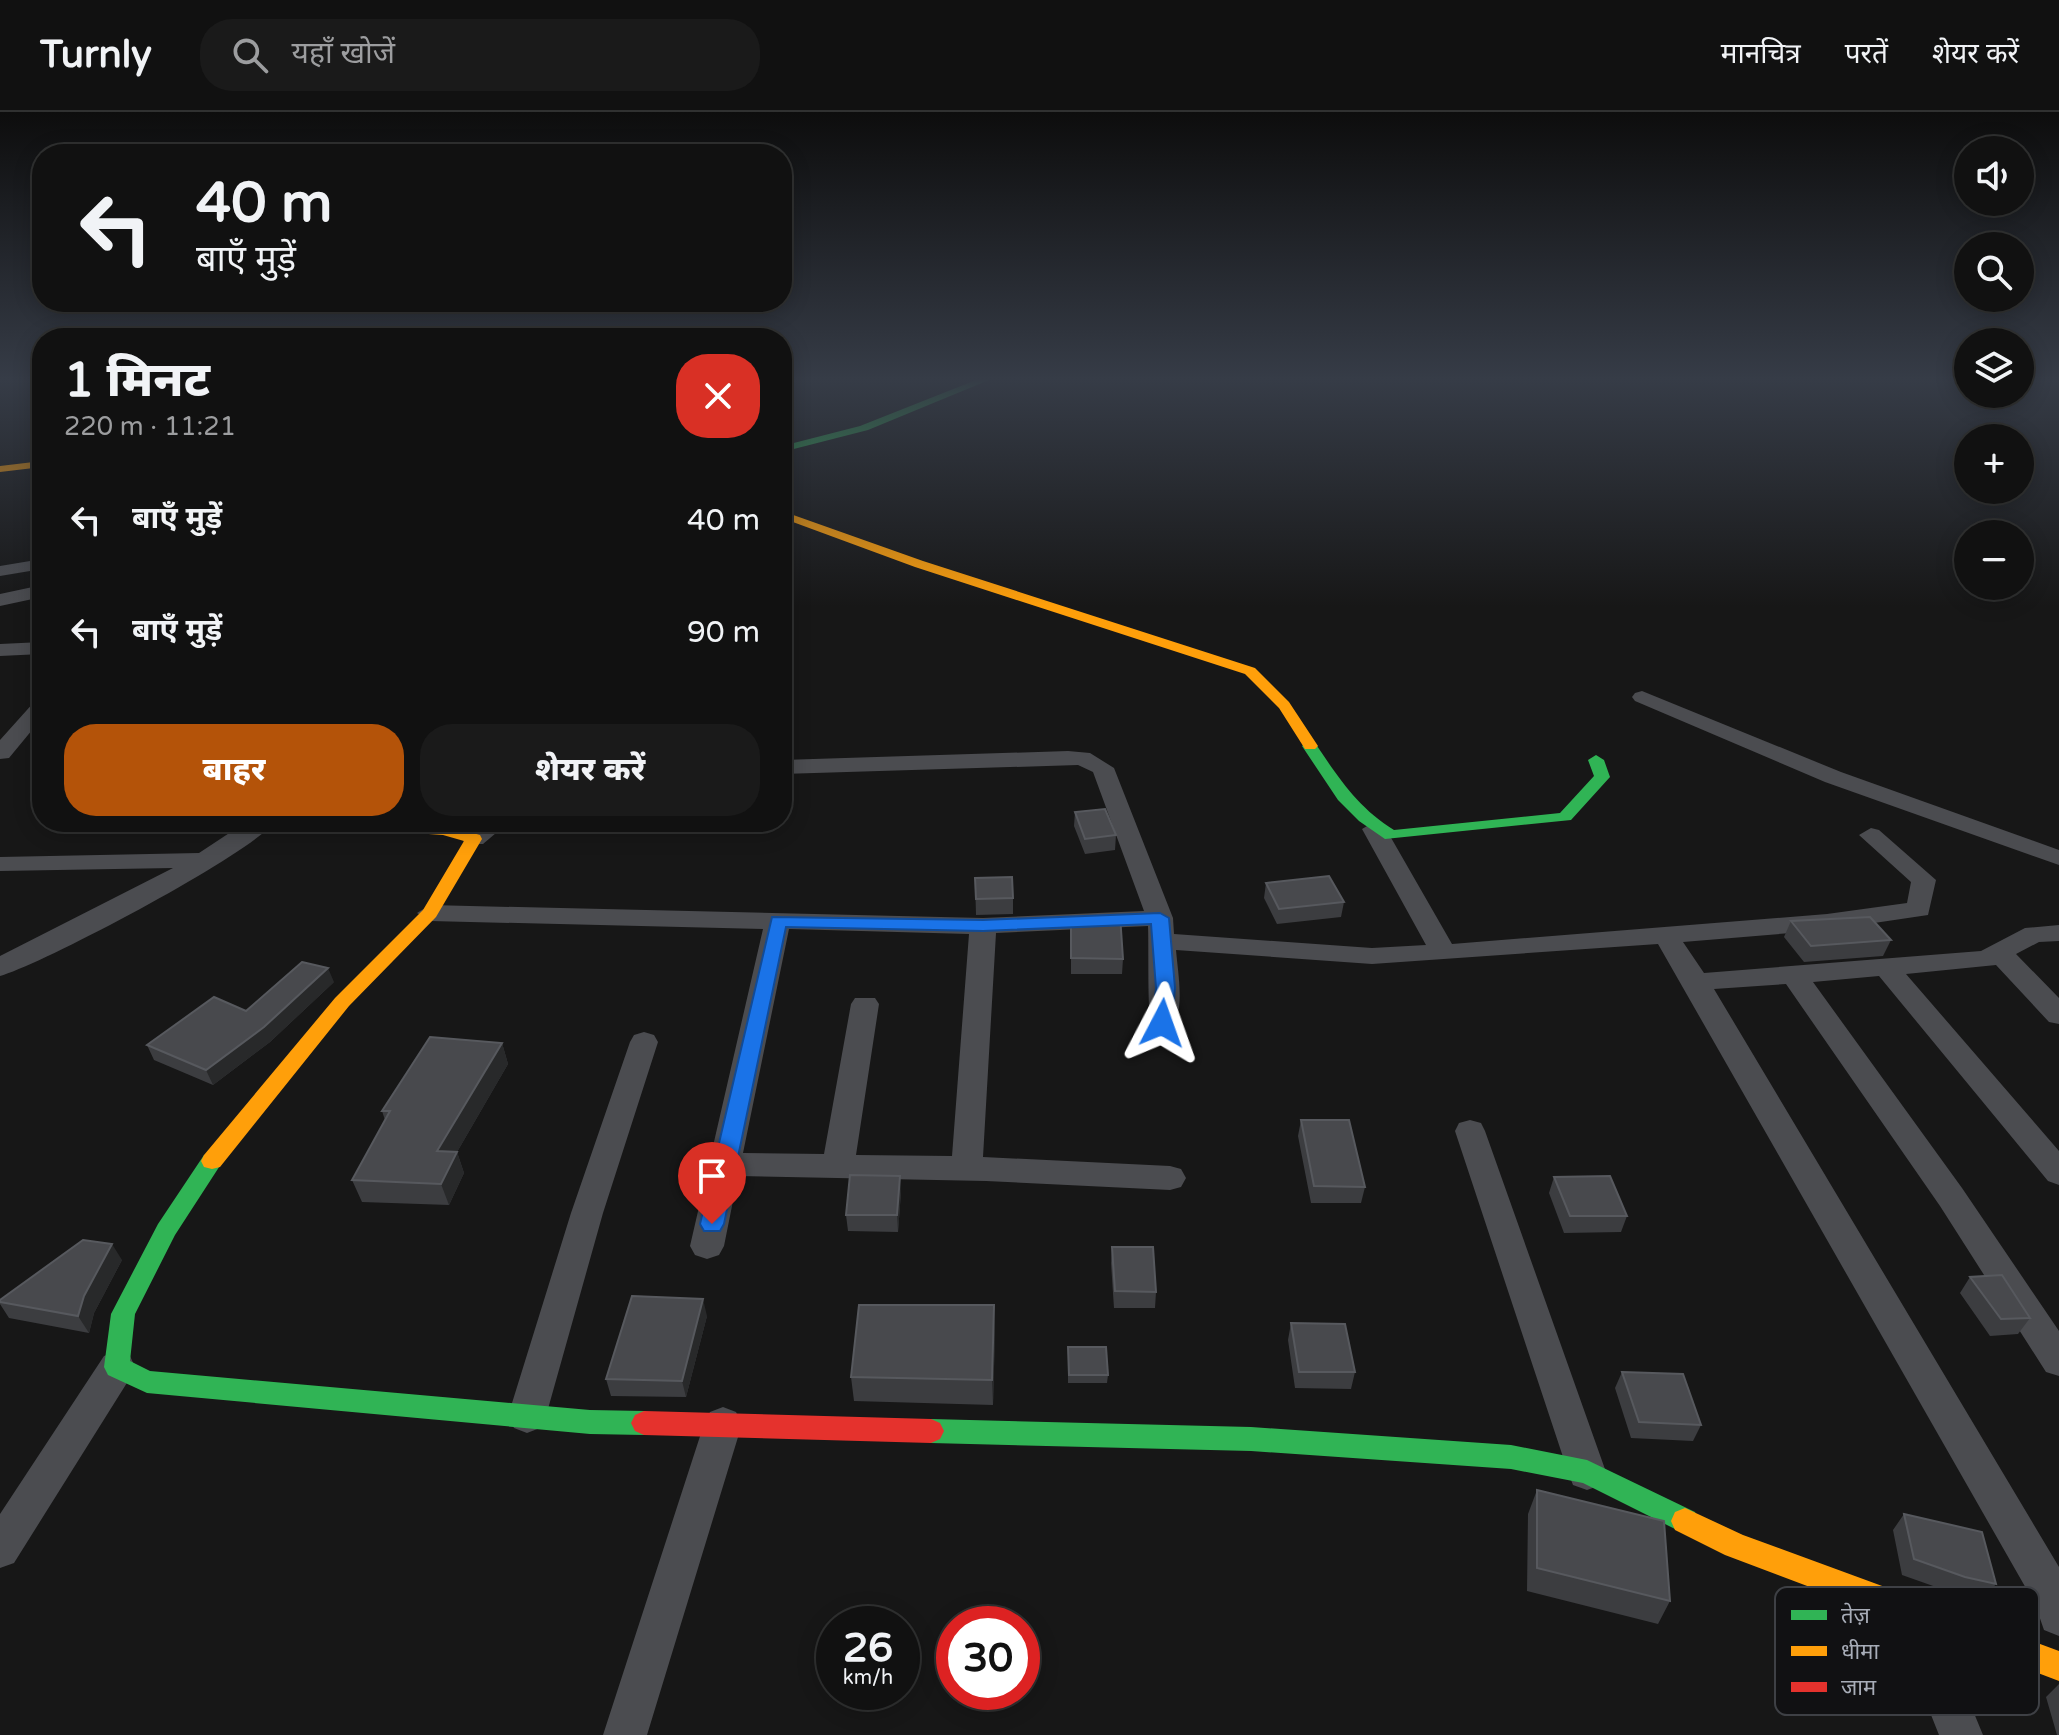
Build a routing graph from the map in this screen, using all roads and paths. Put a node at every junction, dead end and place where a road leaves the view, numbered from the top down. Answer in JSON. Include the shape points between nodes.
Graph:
{"nodes":[{"id":1,"x":32,"y":465,"type":"edge"},
{"id":2,"x":0,"y":469,"type":"edge"},
{"id":3,"x":792,"y":518,"type":"edge"},
{"id":4,"x":32,"y":566,"type":"edge"},
{"id":5,"x":0,"y":571,"type":"edge"},
{"id":6,"x":32,"y":593,"type":"edge"},
{"id":7,"x":0,"y":600,"type":"edge"},
{"id":8,"x":32,"y":648,"type":"edge"},
{"id":9,"x":0,"y":650,"type":"edge"},
{"id":10,"x":1642,"y":697,"type":"dead end"},
{"id":11,"x":32,"y":717,"type":"edge"},
{"id":12,"x":1,"y":753,"type":"edge"},
{"id":13,"x":1596,"y":760,"type":"dead end"},
{"id":14,"x":792,"y":767,"type":"edge"},
{"id":15,"x":1374,"y":829,"type":"junction"},
{"id":16,"x":248,"y":832,"type":"edge"},
{"id":17,"x":451,"y":832,"type":"edge"},
{"id":18,"x":483,"y":832,"type":"edge"},
{"id":19,"x":1871,"y":835,"type":"dead end"},
{"id":20,"x":474,"y":839,"type":"junction"},
{"id":21,"x":2059,"y":858,"type":"edge"},
{"id":22,"x":209,"y":860,"type":"junction"},
{"id":23,"x":0,"y":864,"type":"edge"},
{"id":24,"x":430,"y":913,"type":"junction"},
{"id":25,"x":778,"y":921,"type":"junction"},
{"id":26,"x":983,"y":926,"type":"junction"},
{"id":27,"x":1161,"y":930,"type":"junction"},
{"id":28,"x":2059,"y":933,"type":"edge"},
{"id":29,"x":1665,"y":935,"type":"junction"},
{"id":30,"x":1999,"y":952,"type":"junction"},
{"id":31,"x":1444,"y":953,"type":"junction"},
{"id":32,"x":1884,"y":965,"type":"junction"},
{"id":33,"x":0,"y":967,"type":"edge"},
{"id":34,"x":1793,"y":974,"type":"junction"},
{"id":35,"x":1696,"y":982,"type":"junction"},
{"id":36,"x":865,"y":1004,"type":"dead end"},
{"id":37,"x":2059,"y":1015,"type":"edge"},
{"id":38,"x":1162,"y":1023,"type":"dead end"},
{"id":39,"x":644,"y":1042,"type":"dead end"},
{"id":40,"x":1470,"y":1131,"type":"dead end"},
{"id":41,"x":725,"y":1164,"type":"junction"},
{"id":42,"x":838,"y":1166,"type":"junction"},
{"id":43,"x":967,"y":1169,"type":"junction"},
{"id":44,"x":2059,"y":1173,"type":"edge"},
{"id":45,"x":1170,"y":1178,"type":"dead end"},
{"id":46,"x":707,"y":1246,"type":"dead end"},
{"id":47,"x":2059,"y":1361,"type":"edge"},
{"id":48,"x":117,"y":1367,"type":"junction"},
{"id":49,"x":527,"y":1416,"type":"junction"},
{"id":50,"x":723,"y":1424,"type":"junction"},
{"id":51,"x":1587,"y":1472,"type":"junction"},
{"id":52,"x":0,"y":1549,"type":"edge"},
{"id":53,"x":1846,"y":1587,"type":"edge"},
{"id":54,"x":2059,"y":1615,"type":"edge"},
{"id":55,"x":2039,"y":1659,"type":"edge"},
{"id":56,"x":2059,"y":1666,"type":"edge"},
{"id":57,"x":1953,"y":1715,"type":"edge"},
{"id":58,"x":625,"y":1735,"type":"edge"},
{"id":59,"x":1961,"y":1735,"type":"edge"}],
"edges":[{"from":1,"to":2,"type":"street"},
{"from":3,"to":15,"type":"street","via":[[1250,671],[1275,693],[1346,800]]},
{"from":4,"to":5,"type":"street"},
{"from":6,"to":7,"type":"street"},
{"from":8,"to":9,"type":"street"},
{"from":10,"to":21,"type":"street","via":[[1833,777]]},
{"from":11,"to":12,"type":"street"},
{"from":13,"to":15,"type":"street","via":[[1602,777],[1565,817],[1391,835]]},
{"from":14,"to":27,"type":"street","via":[[1068,758],[1094,762],[1103,768],[1117,798]]},
{"from":15,"to":31,"type":"street"},
{"from":16,"to":22,"type":"street"},
{"from":17,"to":20,"type":"street"},
{"from":18,"to":20,"type":"street"},
{"from":19,"to":29,"type":"street","via":[[1924,880],[1919,909]]},
{"from":20,"to":24,"type":"street"},
{"from":22,"to":23,"type":"street"},
{"from":22,"to":33,"type":"street"},
{"from":24,"to":25,"type":"street"},
{"from":24,"to":48,"type":"street","via":[[342,1002],[222,1146],[166,1230],[123,1314]]},
{"from":25,"to":26,"type":"street"},
{"from":25,"to":41,"type":"street"},
{"from":26,"to":27,"type":"street"},
{"from":26,"to":43,"type":"street"},
{"from":27,"to":31,"type":"street","via":[[1372,956]]},
{"from":27,"to":38,"type":"street"},
{"from":28,"to":30,"type":"street","via":[[2034,934]]},
{"from":29,"to":31,"type":"street"},
{"from":29,"to":35,"type":"street"},
{"from":30,"to":32,"type":"street","via":[[1987,959]]},
{"from":30,"to":37,"type":"street"},
{"from":32,"to":34,"type":"street"},
{"from":32,"to":44,"type":"street"},
{"from":34,"to":35,"type":"street"},
{"from":34,"to":47,"type":"street"},
{"from":35,"to":54,"type":"street","via":[[2053,1596]]},
{"from":36,"to":42,"type":"street"},
{"from":39,"to":49,"type":"street"},
{"from":40,"to":51,"type":"street"},
{"from":41,"to":42,"type":"street"},
{"from":41,"to":46,"type":"street"},
{"from":42,"to":43,"type":"street"},
{"from":43,"to":45,"type":"street"},
{"from":48,"to":49,"type":"street","via":[[147,1382]]},
{"from":48,"to":52,"type":"street"},
{"from":49,"to":50,"type":"street"},
{"from":50,"to":51,"type":"street","via":[[1251,1439],[1511,1457]]},
{"from":50,"to":58,"type":"street"},
{"from":51,"to":53,"type":"street","via":[[1735,1546]]},
{"from":55,"to":56,"type":"street"},
{"from":57,"to":59,"type":"street"}]}
